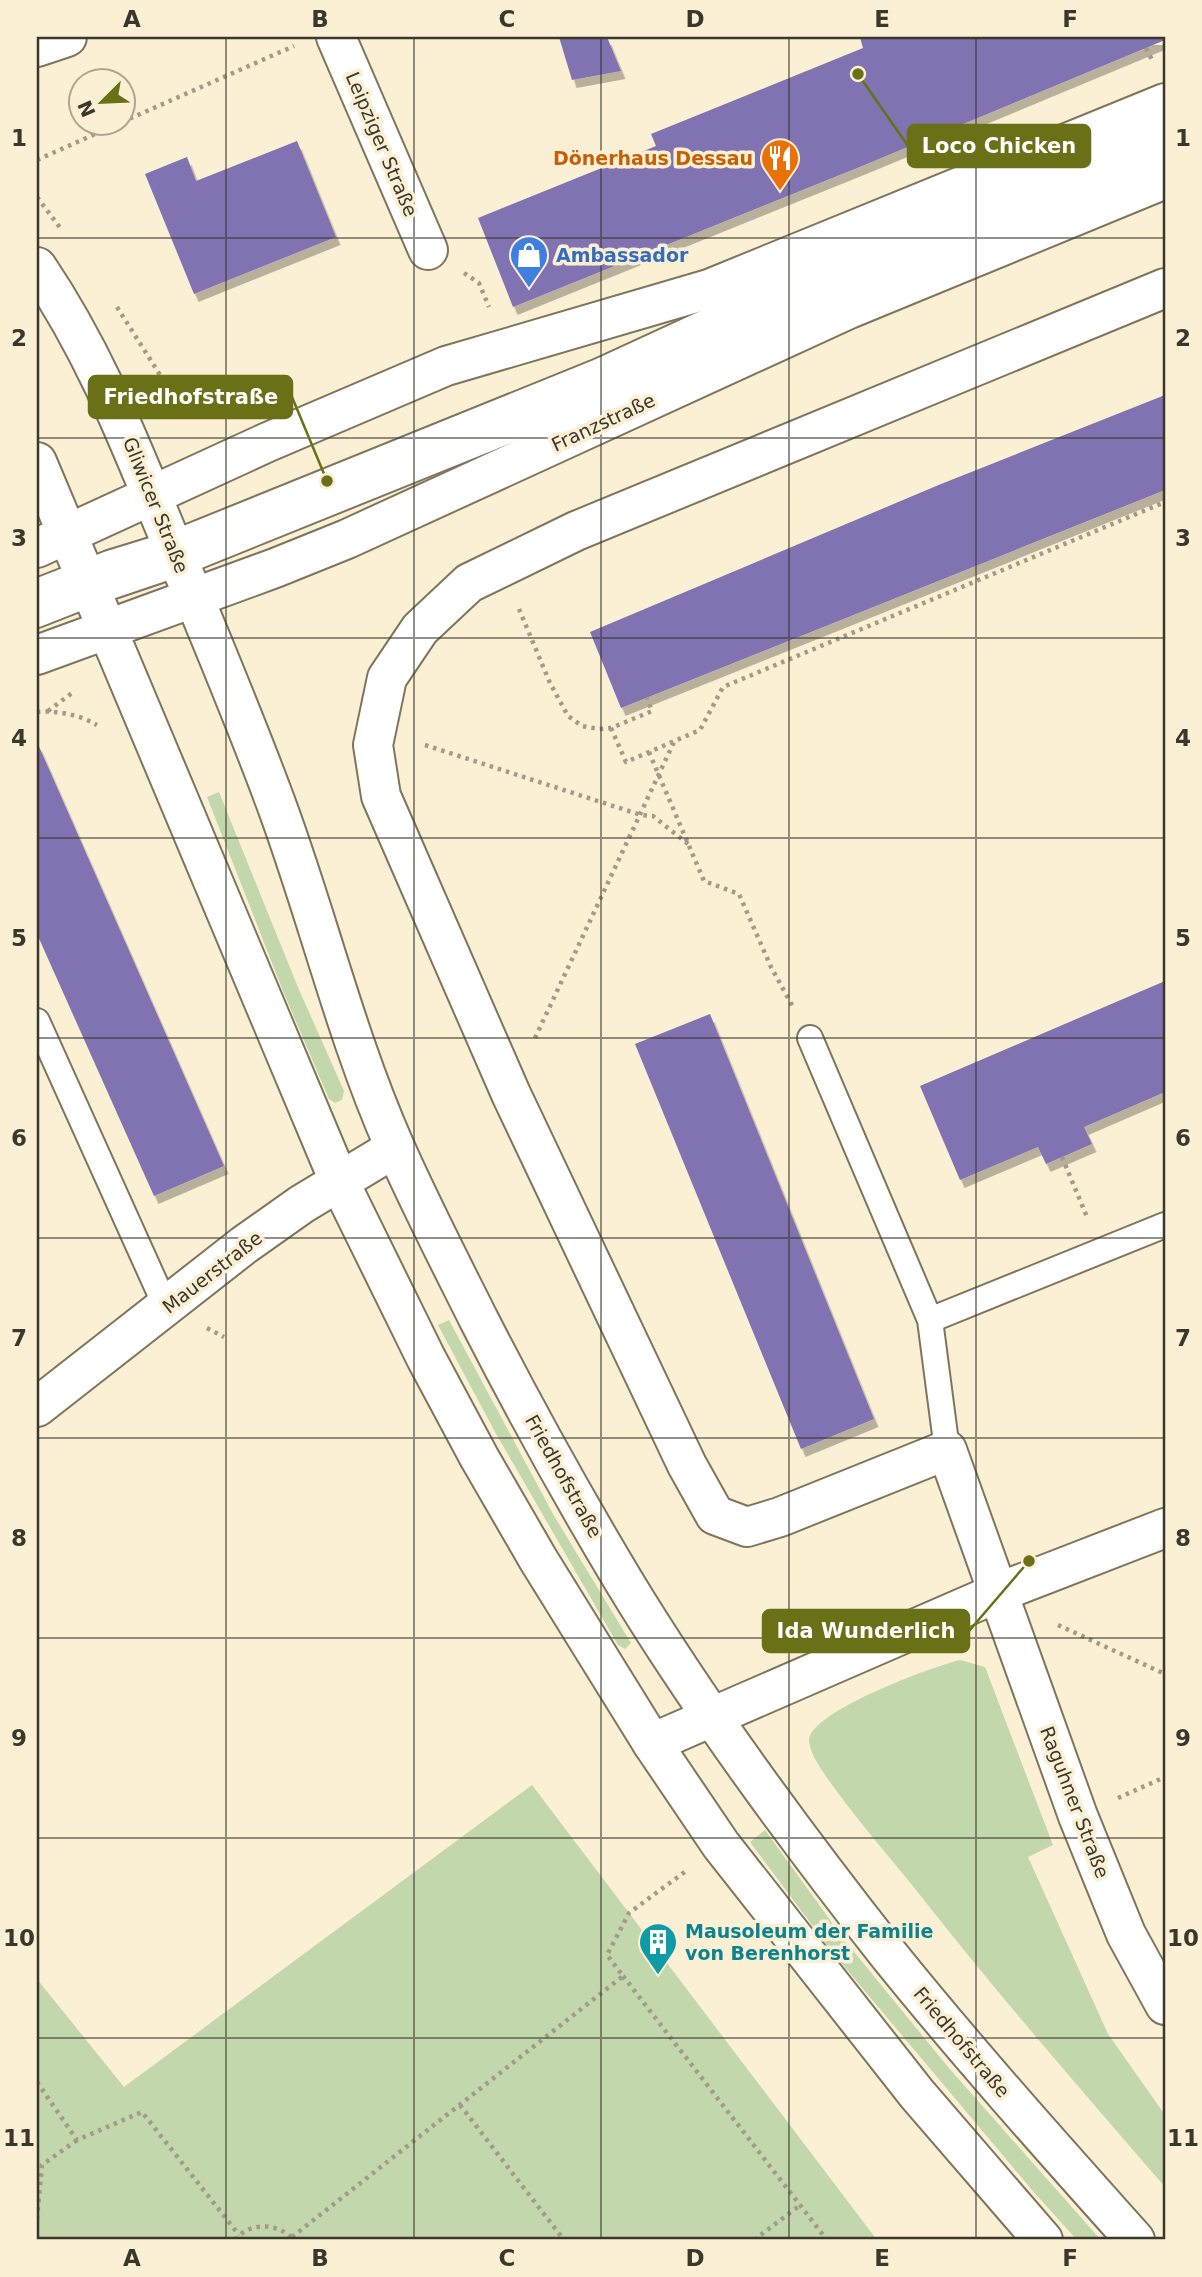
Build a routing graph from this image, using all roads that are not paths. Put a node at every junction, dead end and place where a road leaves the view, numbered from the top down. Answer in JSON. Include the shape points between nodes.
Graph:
{"nodes":[{"id":1,"x":67,"y":37,"type":"edge"},
{"id":2,"x":320,"y":39,"type":"edge"},
{"id":3,"x":37,"y":47,"type":"edge"},
{"id":4,"x":1165,"y":103,"type":"edge"},
{"id":5,"x":1165,"y":128,"type":"edge"},
{"id":6,"x":1165,"y":152,"type":"edge"},
{"id":7,"x":1165,"y":179,"type":"edge"},
{"id":8,"x":428,"y":250,"type":"road end"},
{"id":9,"x":37,"y":267,"type":"edge"},
{"id":10,"x":1165,"y":288,"type":"edge"},
{"id":11,"x":37,"y":462,"type":"edge"},
{"id":12,"x":151,"y":494,"type":"junction"},
{"id":13,"x":52,"y":540,"type":"edge"},
{"id":14,"x":181,"y":568,"type":"junction"},
{"id":15,"x":88,"y":583,"type":"junction"},
{"id":16,"x":37,"y":591,"type":"edge"},
{"id":17,"x":37,"y":615,"type":"edge"},
{"id":18,"x":107,"y":628,"type":"junction"},
{"id":19,"x":37,"y":655,"type":"edge"},
{"id":20,"x":37,"y":1021,"type":"edge"},
{"id":21,"x":810,"y":1038,"type":"road end"},
{"id":22,"x":395,"y":1148,"type":"junction"},
{"id":23,"x":339,"y":1181,"type":"junction"},
{"id":24,"x":1165,"y":1225,"type":"edge"},
{"id":25,"x":166,"y":1307,"type":"junction"},
{"id":26,"x":930,"y":1320,"type":"junction"},
{"id":27,"x":37,"y":1407,"type":"edge"},
{"id":28,"x":947,"y":1450,"type":"junction"},
{"id":29,"x":1165,"y":1528,"type":"edge"},
{"id":30,"x":997,"y":1593,"type":"junction"},
{"id":31,"x":713,"y":1717,"type":"junction"},
{"id":32,"x":652,"y":1743,"type":"junction"},
{"id":33,"x":1165,"y":2006,"type":"edge"},
{"id":34,"x":1043,"y":2240,"type":"edge"},
{"id":35,"x":1135,"y":2240,"type":"edge"}],
"edges":[{"from":1,"to":3,"type":"main road"},
{"from":2,"to":8,"type":"main road","name":"Leipziger Straße"},
{"from":4,"to":12,"type":"main road","via":[[709,289],[446,366]]},
{"from":5,"to":14,"type":"lane","via":[[762,296]]},
{"from":6,"to":14,"type":"lane","via":[[800,302],[608,391]]},
{"from":7,"to":14,"type":"main road","name":"Franzstraße","via":[[849,309],[275,568]]},
{"from":9,"to":12,"type":"main road","name":"Gliwicer Straße","via":[[94,360]]},
{"from":10,"to":28,"type":"main road","via":[[576,531],[469,583],[420,629],[387,678],[373,745],[381,796],[506,1083],[715,1515],[747,1527]]},
{"from":11,"to":13,"type":"main road"},
{"from":12,"to":13,"type":"main road"},
{"from":12,"to":14,"type":"main road","name":"Gliwicer Straße"},
{"from":13,"to":15,"type":"main road"},
{"from":14,"to":15,"type":"lane"},
{"from":14,"to":18,"type":"main road","name":"Franzstraße"},
{"from":14,"to":22,"type":"main road","name":"Friedhofstraße","via":[[277,805],[367,1082]]},
{"from":15,"to":16,"type":"lane"},
{"from":15,"to":17,"type":"lane"},
{"from":15,"to":18,"type":"main road"},
{"from":18,"to":19,"type":"main road","name":"Franzstraße"},
{"from":18,"to":23,"type":"main road"},
{"from":20,"to":25,"type":"lane"},
{"from":21,"to":26,"type":"lane"},
{"from":22,"to":23,"type":"main road","name":"Mauerstraße"},
{"from":22,"to":31,"type":"main road","name":"Friedhofstraße","via":[[445,1255],[544,1443],[626,1584]]},
{"from":23,"to":25,"type":"main road","name":"Mauerstraße","via":[[244,1245]]},
{"from":23,"to":32,"type":"main road","via":[[479,1457]]},
{"from":24,"to":26,"type":"lane"},
{"from":25,"to":27,"type":"main road","name":"Mauerstraße"},
{"from":26,"to":28,"type":"lane"},
{"from":28,"to":30,"type":"main road"},
{"from":29,"to":30,"type":"main road"},
{"from":30,"to":31,"type":"main road"},
{"from":30,"to":33,"type":"main road","name":"Raguhner Straße","via":[[1077,1816],[1126,1934]]},
{"from":31,"to":32,"type":"main road"},
{"from":31,"to":35,"type":"main road","name":"Friedhofstraße","via":[[887,1953]]},
{"from":32,"to":34,"type":"main road","via":[[721,1845],[824,1978]]}]}
